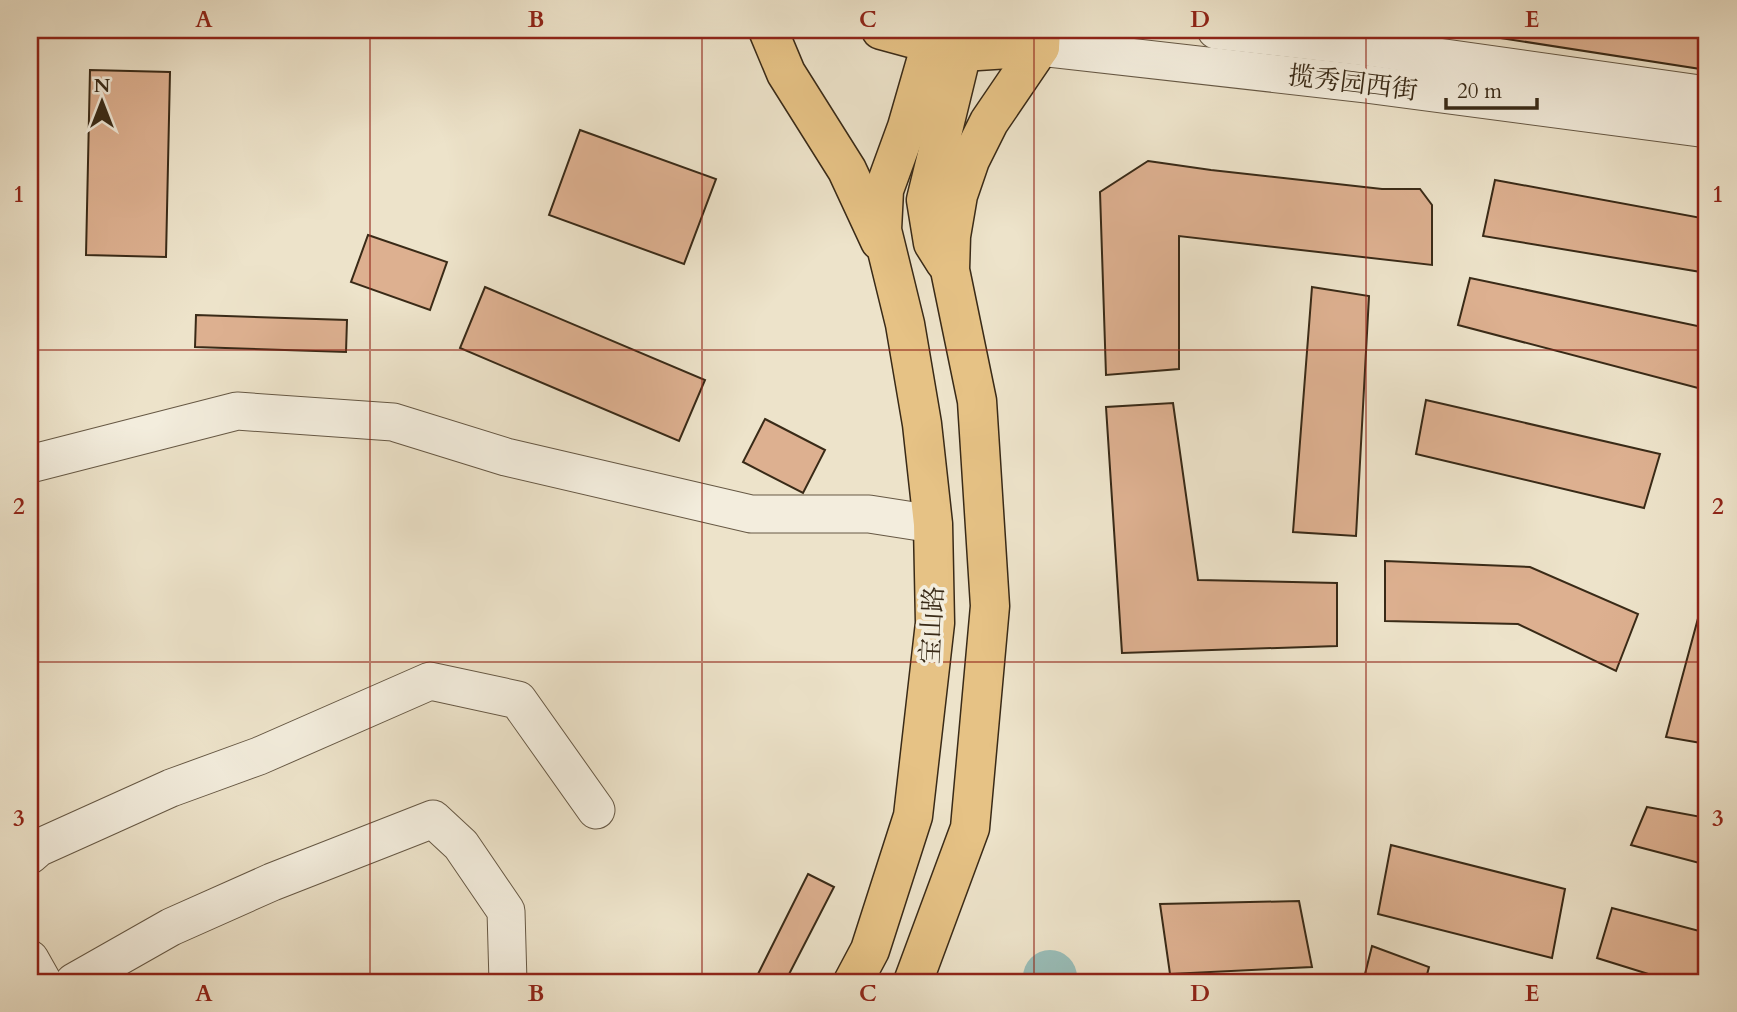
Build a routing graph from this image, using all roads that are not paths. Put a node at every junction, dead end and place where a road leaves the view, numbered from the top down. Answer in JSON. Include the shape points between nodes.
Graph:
{"nodes":[{"id":1,"x":768,"y":30,"type":"edge"},
{"id":2,"x":881,"y":30,"type":"edge"},
{"id":3,"x":1216,"y":30,"type":"edge"},
{"id":4,"x":1041,"y":38,"type":"edge"},
{"id":5,"x":1369,"y":38,"type":"edge"},
{"id":6,"x":946,"y":39,"type":"edge"},
{"id":7,"x":1707,"y":95,"type":"edge"},
{"id":8,"x":1707,"y":129,"type":"edge"},
{"id":9,"x":889,"y":260,"type":"junction"},
{"id":10,"x":950,"y":270,"type":"junction"},
{"id":11,"x":30,"y":464,"type":"edge"},
{"id":12,"x":933,"y":524,"type":"junction"},
{"id":13,"x":596,"y":810,"type":"dead end"},
{"id":14,"x":30,"y":855,"type":"edge"},
{"id":15,"x":30,"y":959,"type":"edge"},
{"id":16,"x":43,"y":982,"type":"edge"},
{"id":17,"x":74,"y":982,"type":"edge"},
{"id":18,"x":508,"y":982,"type":"edge"},
{"id":19,"x":853,"y":982,"type":"edge"},
{"id":20,"x":914,"y":982,"type":"edge"}],
"edges":[{"from":1,"to":9,"type":"main road","via":[[786,73],[847,170]]},
{"from":2,"to":6,"type":"main road"},
{"from":3,"to":5,"type":"street","name":"揽秀园西街"},
{"from":4,"to":6,"type":"main road"},
{"from":4,"to":8,"type":"street","name":"揽秀园西街"},
{"from":4,"to":10,"type":"main road","via":[[971,160],[958,195]]},
{"from":5,"to":7,"type":"street","name":"揽秀园西街"},
{"from":6,"to":9,"type":"main road","via":[[911,114],[884,190],[882,230]]},
{"from":6,"to":10,"type":"main road","via":[[926,200],[933,243]]},
{"from":9,"to":12,"type":"main road","name":"宝山路","via":[[920,412]]},
{"from":10,"to":20,"type":"main road","name":"宝山路","via":[[977,401],[990,606],[971,828]]},
{"from":11,"to":12,"type":"street","via":[[237,411],[393,422],[506,457],[751,514],[869,514]]},
{"from":12,"to":19,"type":"main road","name":"宝山路","via":[[936,622],[913,816],[870,950]]},
{"from":13,"to":14,"type":"street","via":[[519,700],[430,681],[259,756],[171,788]]},
{"from":15,"to":16,"type":"street"},
{"from":17,"to":18,"type":"street","via":[[171,927],[433,819],[461,845],[506,911]]}]}
